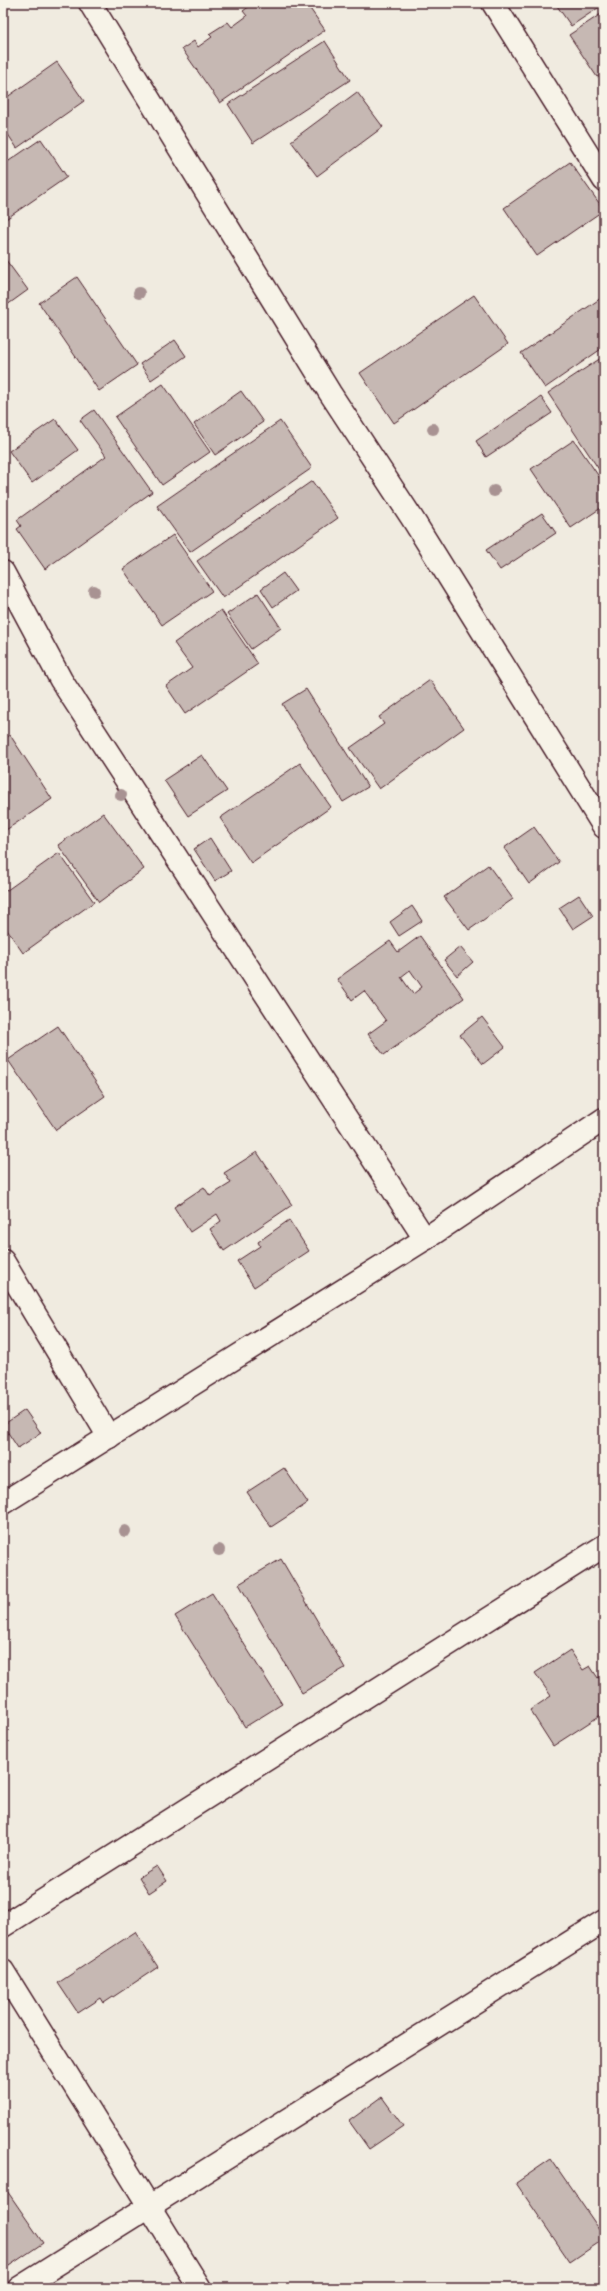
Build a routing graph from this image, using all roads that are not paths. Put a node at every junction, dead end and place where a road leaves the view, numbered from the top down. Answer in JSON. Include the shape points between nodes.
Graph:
{"nodes":[{"id":1,"x":90,"y":3,"type":"edge"},
{"id":2,"x":493,"y":3,"type":"edge"},
{"id":3,"x":604,"y":180,"type":"edge"},
{"id":4,"x":3,"y":572,"type":"edge"},
{"id":5,"x":604,"y":827,"type":"edge"},
{"id":6,"x":604,"y":1119,"type":"edge"},
{"id":7,"x":425,"y":1239,"type":"junction"},
{"id":8,"x":3,"y":1261,"type":"edge"},
{"id":9,"x":109,"y":1438,"type":"junction"},
{"id":10,"x":3,"y":1503,"type":"edge"},
{"id":11,"x":604,"y":1546,"type":"edge"},
{"id":12,"x":604,"y":1921,"type":"edge"},
{"id":13,"x":3,"y":1926,"type":"edge"},
{"id":14,"x":3,"y":1970,"type":"edge"},
{"id":15,"x":148,"y":2208,"type":"junction"},
{"id":16,"x":19,"y":2288,"type":"edge"},
{"id":17,"x":200,"y":2288,"type":"edge"}],
"edges":[{"from":1,"to":5,"type":"street","via":[[330,393],[412,518]]},
{"from":2,"to":3,"type":"street"},
{"from":4,"to":7,"type":"street","via":[[61,680]]},
{"from":6,"to":7,"type":"street"},
{"from":7,"to":9,"type":"street"},
{"from":8,"to":9,"type":"street"},
{"from":9,"to":10,"type":"street"},
{"from":11,"to":13,"type":"street"},
{"from":12,"to":15,"type":"street"},
{"from":14,"to":15,"type":"street"},
{"from":15,"to":16,"type":"street"},
{"from":15,"to":17,"type":"street"}]}
